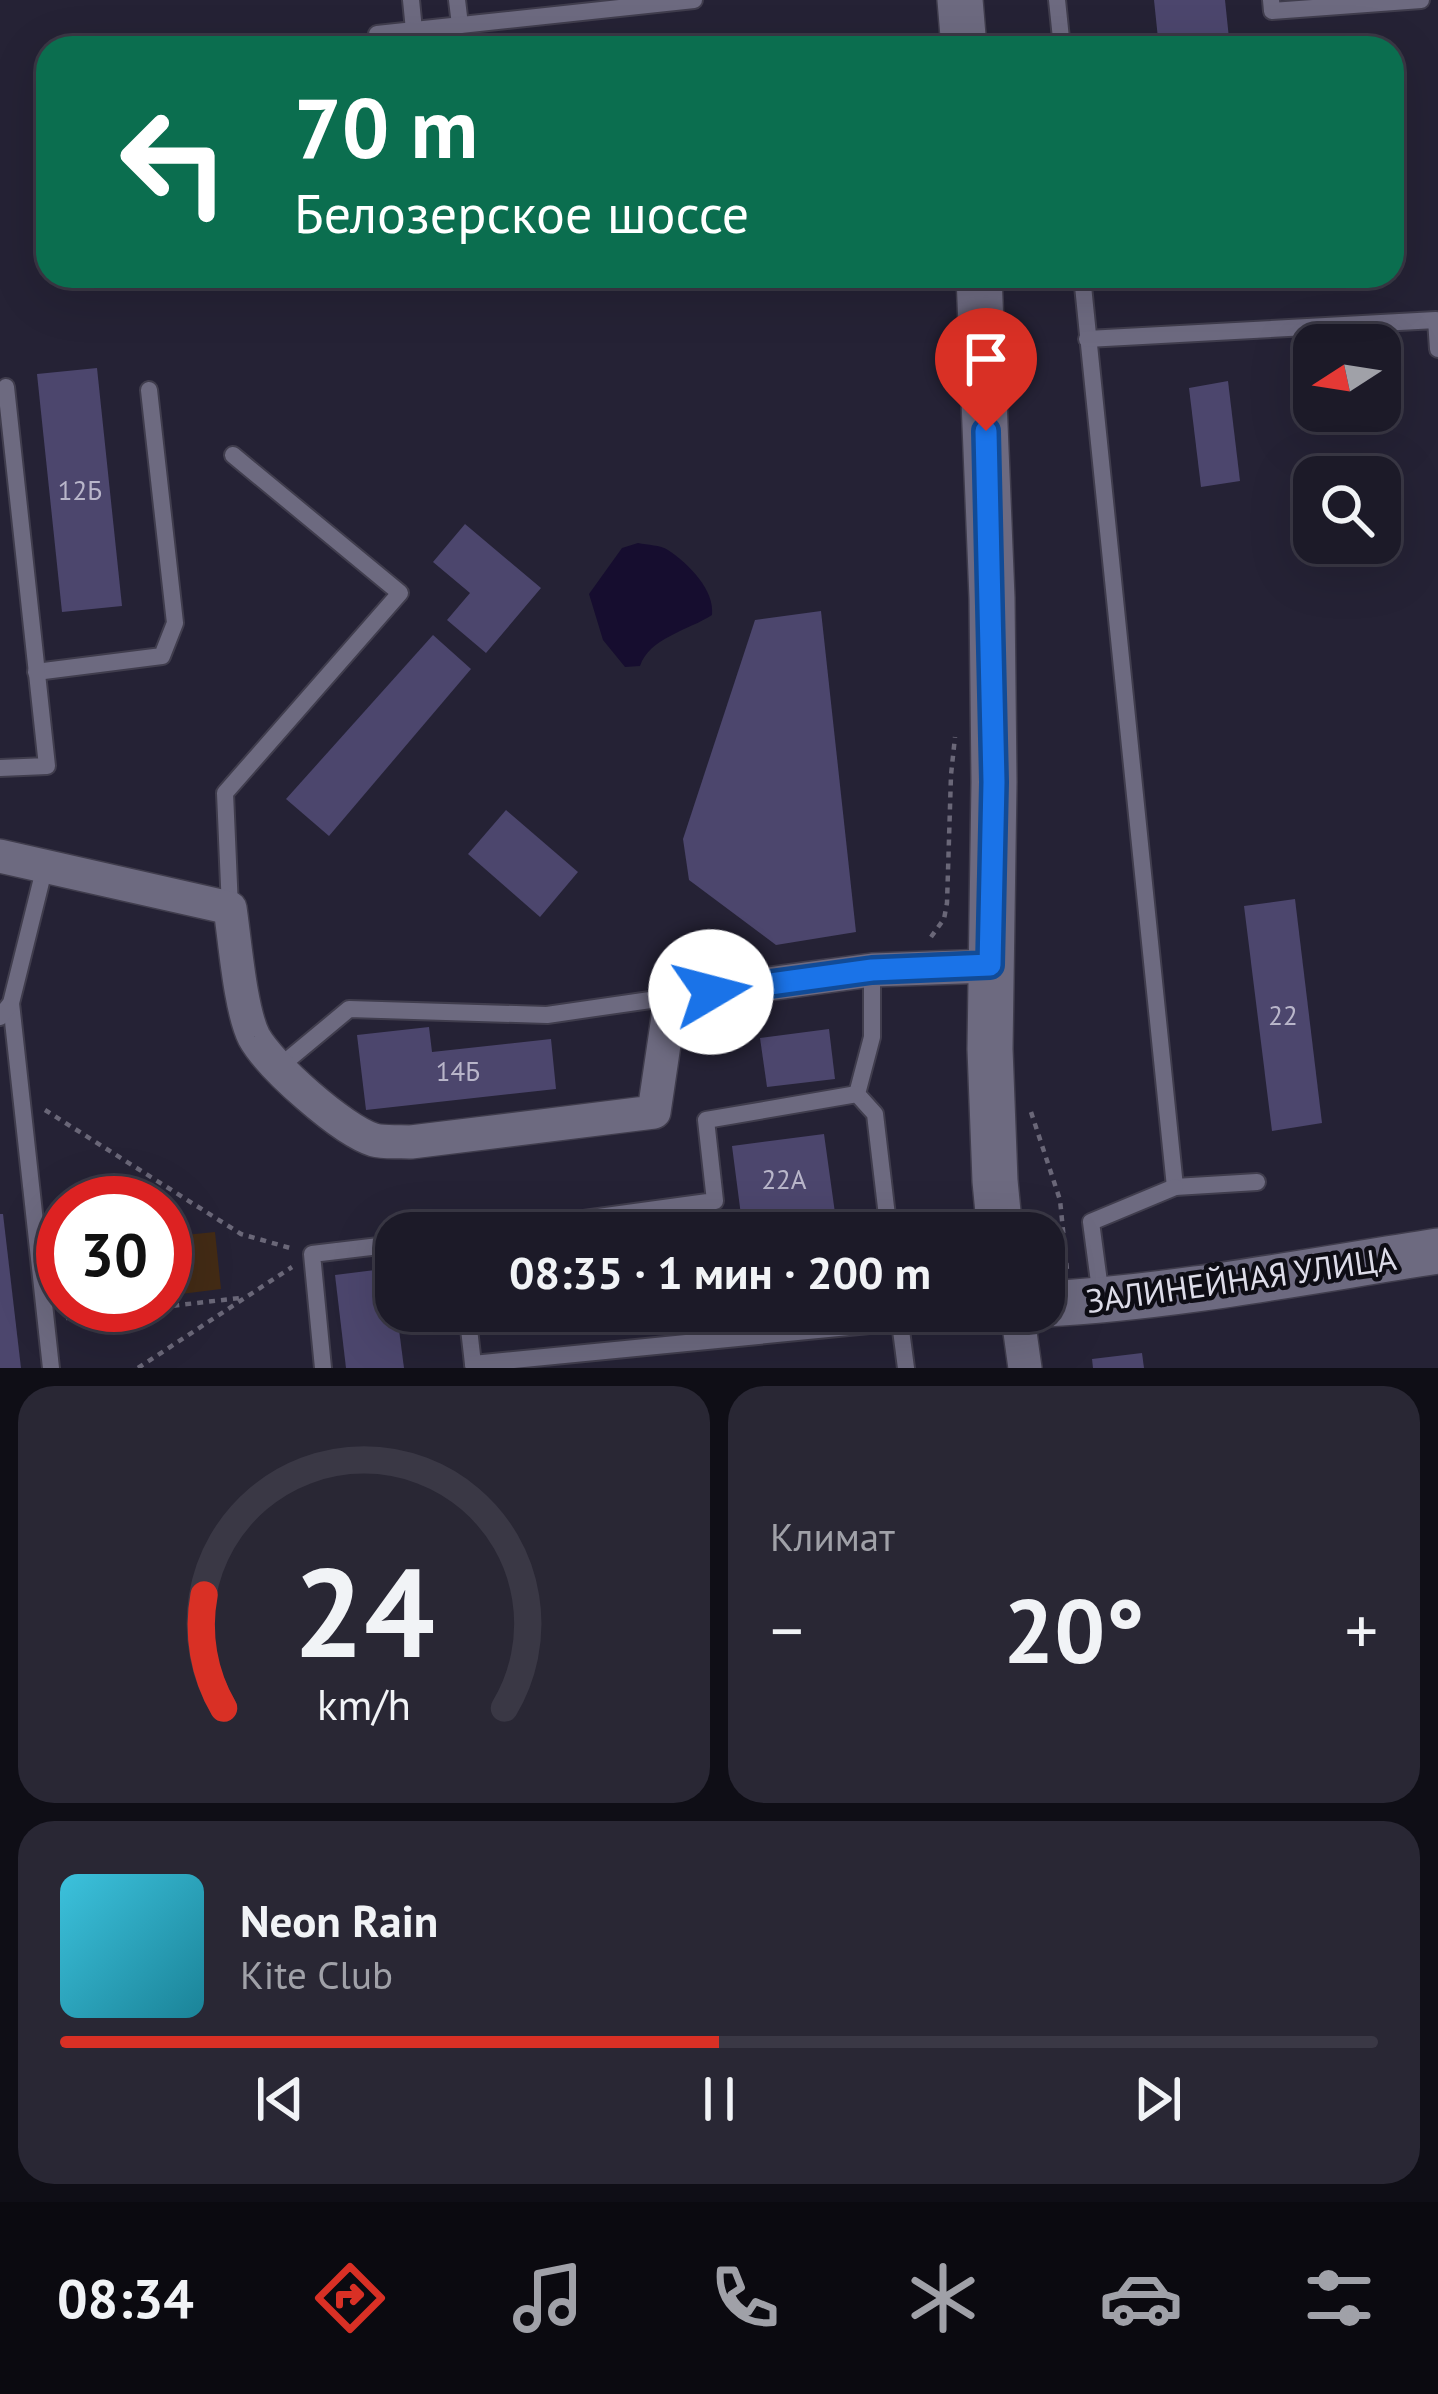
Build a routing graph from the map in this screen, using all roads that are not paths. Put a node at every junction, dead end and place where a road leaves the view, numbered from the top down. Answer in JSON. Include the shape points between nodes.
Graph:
{"nodes":[{"id":1,"x":410,"y":0,"type":"edge"},
{"id":2,"x":457,"y":0,"type":"edge"},
{"id":3,"x":694,"y":0,"type":"edge"},
{"id":4,"x":960,"y":0,"type":"edge"},
{"id":5,"x":1057,"y":0,"type":"edge"},
{"id":6,"x":1271,"y":0,"type":"edge"},
{"id":7,"x":1421,"y":0,"type":"edge"},
{"id":8,"x":460,"y":25,"type":"junction"},
{"id":9,"x":414,"y":30,"type":"junction"},
{"id":10,"x":377,"y":34,"type":"dead end"},
{"id":11,"x":963,"y":36,"type":"edge"},
{"id":12,"x":1056,"y":36,"type":"edge"},
{"id":13,"x":979,"y":288,"type":"edge"},
{"id":14,"x":1083,"y":288,"type":"edge"},
{"id":15,"x":1087,"y":339,"type":"junction"},
{"id":16,"x":1438,"y":349,"type":"edge"},
{"id":17,"x":6,"y":387,"type":"dead end"},
{"id":18,"x":149,"y":390,"type":"dead end"},
{"id":19,"x":233,"y":455,"type":"dead end"},
{"id":20,"x":36,"y":672,"type":"junction"},
{"id":21,"x":0,"y":768,"type":"edge"},
{"id":22,"x":0,"y":856,"type":"edge"},
{"id":23,"x":45,"y":866,"type":"junction"},
{"id":24,"x":230,"y":908,"type":"junction"},
{"id":25,"x":990,"y":965,"type":"junction"},
{"id":26,"x":872,"y":970,"type":"junction"},
{"id":27,"x":670,"y":997,"type":"junction"},
{"id":28,"x":5,"y":1010,"type":"edge"},
{"id":29,"x":278,"y":1068,"type":"junction"},
{"id":30,"x":857,"y":1094,"type":"junction"},
{"id":31,"x":1258,"y":1182,"type":"dead end"},
{"id":32,"x":1175,"y":1187,"type":"junction"},
{"id":33,"x":635,"y":1212,"type":"edge"},
{"id":34,"x":887,"y":1212,"type":"edge"},
{"id":35,"x":999,"y":1212,"type":"edge"},
{"id":36,"x":375,"y":1246,"type":"edge"},
{"id":37,"x":1438,"y":1251,"type":"edge"},
{"id":38,"x":1072,"y":1302,"type":"edge"},
{"id":39,"x":469,"y":1332,"type":"edge"},
{"id":40,"x":763,"y":1332,"type":"edge"},
{"id":41,"x":901,"y":1332,"type":"edge"},
{"id":42,"x":1020,"y":1332,"type":"edge"},
{"id":43,"x":473,"y":1366,"type":"edge"},
{"id":44,"x":51,"y":1368,"type":"edge"},
{"id":45,"x":323,"y":1368,"type":"edge"},
{"id":46,"x":906,"y":1368,"type":"edge"},
{"id":47,"x":1025,"y":1368,"type":"edge"}],
"edges":[{"from":1,"to":9,"type":"lane"},
{"from":2,"to":8,"type":"lane"},
{"from":3,"to":8,"type":"lane"},
{"from":4,"to":11,"type":"main road"},
{"from":5,"to":12,"type":"lane"},
{"from":6,"to":7,"type":"lane","via":[[1272,11]]},
{"from":8,"to":9,"type":"lane"},
{"from":9,"to":10,"type":"lane"},
{"from":13,"to":25,"type":"main road","via":[[992,598]]},
{"from":14,"to":15,"type":"lane"},
{"from":15,"to":16,"type":"lane","via":[[1436,320]]},
{"from":15,"to":32,"type":"lane"},
{"from":17,"to":20,"type":"lane"},
{"from":18,"to":20,"type":"lane","via":[[175,623],[162,656]]},
{"from":19,"to":24,"type":"lane","via":[[400,593],[225,793]]},
{"from":20,"to":21,"type":"lane","via":[[46,766]]},
{"from":22,"to":23,"type":"street"},
{"from":23,"to":24,"type":"street"},
{"from":23,"to":28,"type":"lane"},
{"from":24,"to":29,"type":"street","via":[[253,1035]]},
{"from":25,"to":26,"type":"street"},
{"from":25,"to":35,"type":"main road"},
{"from":26,"to":27,"type":"street"},
{"from":26,"to":30,"type":"lane","via":[[872,1037]]},
{"from":27,"to":29,"type":"lane","via":[[548,1015],[349,1009]]},
{"from":27,"to":29,"type":"street","via":[[654,1112],[411,1142],[374,1139]]},
{"from":28,"to":44,"type":"lane"},
{"from":30,"to":33,"type":"lane","via":[[706,1120],[715,1201]]},
{"from":30,"to":34,"type":"lane","via":[[875,1114]]},
{"from":31,"to":32,"type":"lane"},
{"from":32,"to":38,"type":"lane","via":[[1090,1222]]},
{"from":36,"to":45,"type":"lane","via":[[312,1254]]},
{"from":37,"to":38,"type":"main road","name":"ЗАЛИНЕЙНАЯ УЛИЦА"},
{"from":39,"to":43,"type":"lane"},
{"from":40,"to":43,"type":"lane"},
{"from":41,"to":46,"type":"lane"},
{"from":42,"to":47,"type":"street"}]}
